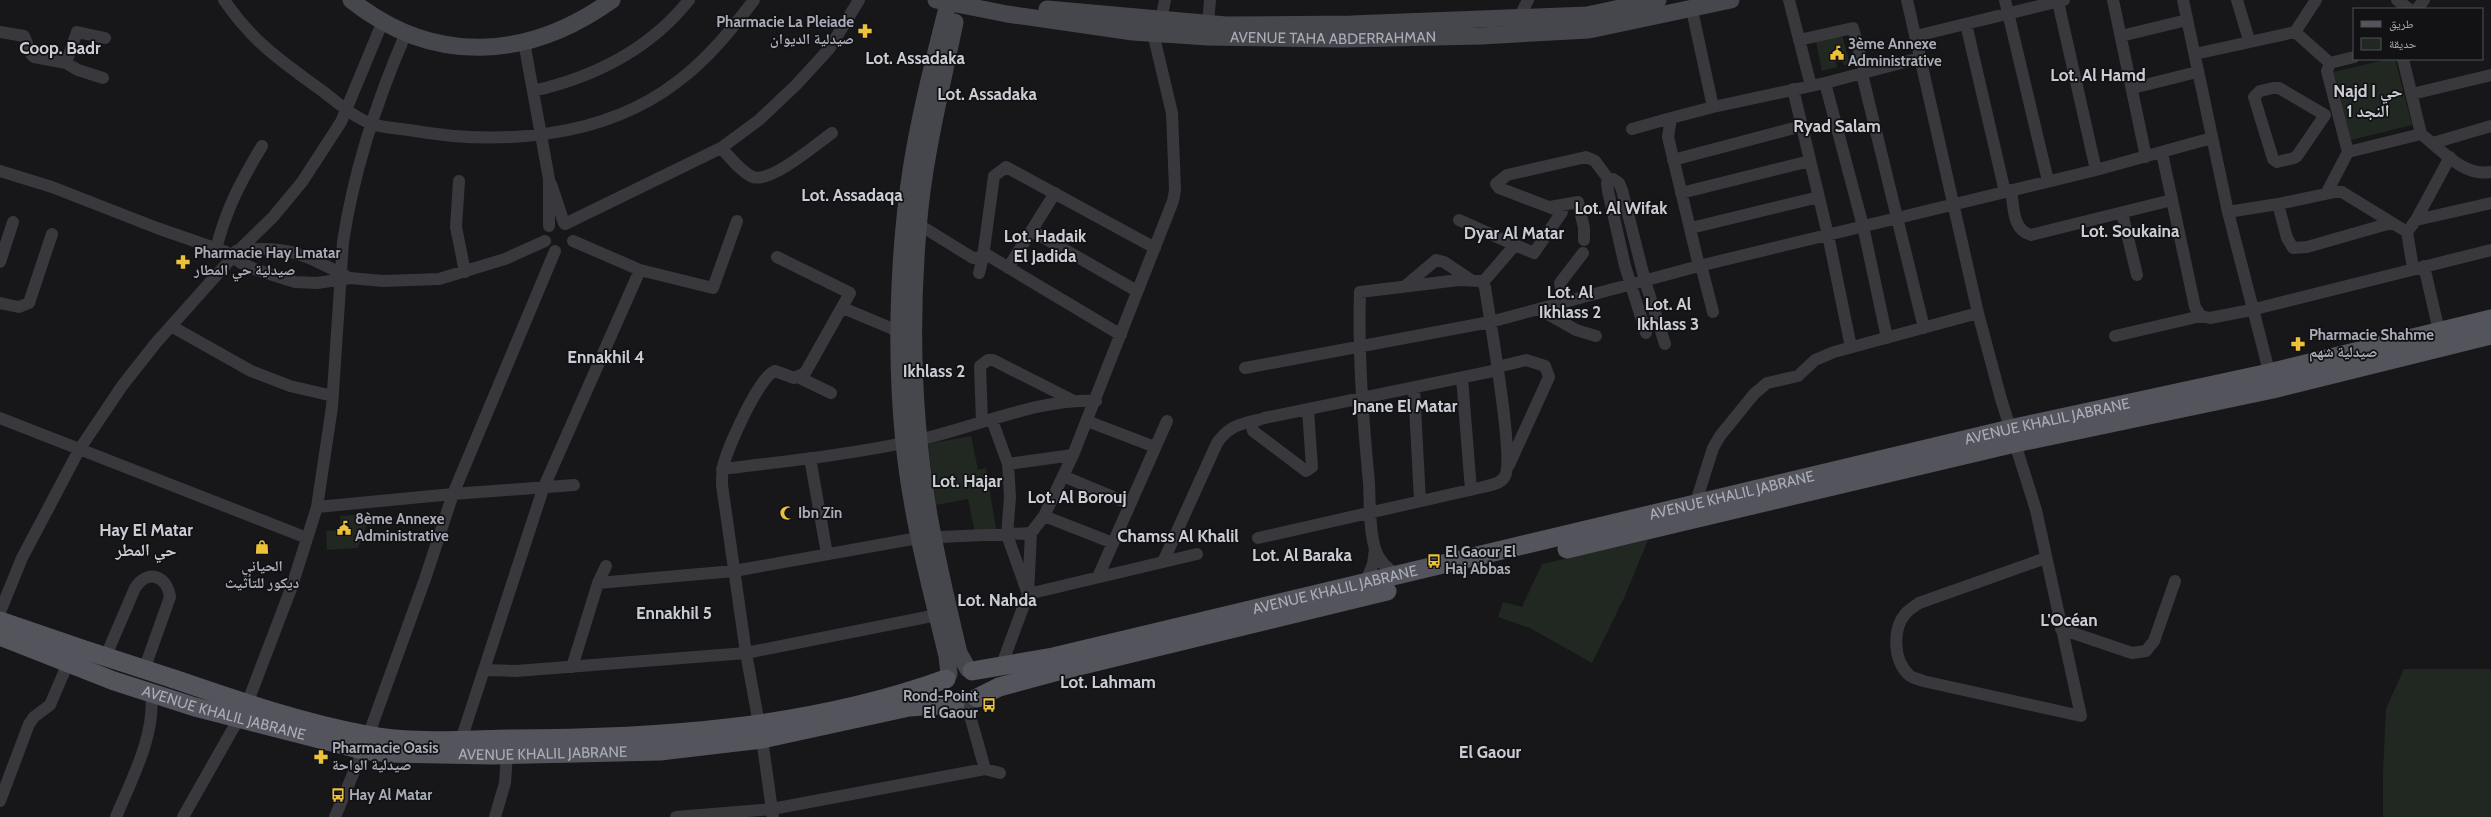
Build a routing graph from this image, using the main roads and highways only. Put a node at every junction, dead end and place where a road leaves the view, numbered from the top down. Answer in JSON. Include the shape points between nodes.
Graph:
{"nodes":[{"id":1,"x":2491,"y":319,"type":"edge"},
{"id":2,"x":2491,"y":335,"type":"edge"},
{"id":3,"x":2271,"y":381,"type":"junction"},
{"id":4,"x":1687,"y":511,"type":"junction"},
{"id":5,"x":0,"y":621,"type":"edge"},
{"id":6,"x":0,"y":636,"type":"edge"},
{"id":7,"x":970,"y":670,"type":"junction"},
{"id":8,"x":947,"y":676,"type":"junction"},
{"id":9,"x":966,"y":703,"type":"junction"},
{"id":10,"x":243,"y":712,"type":"junction"},
{"id":11,"x":761,"y":731,"type":"junction"},
{"id":12,"x":365,"y":743,"type":"junction"}],
"edges":[{"from":1,"to":3,"type":"main road","name":"AVENUE KHALIL JABRANE","via":[[2439,331]]},
{"from":2,"to":3,"type":"main road","name":"AVENUE KHALIL JABRANE"},
{"from":3,"to":4,"type":"main road","name":"AVENUE KHALIL JABRANE","via":[[2013,436]]},
{"from":4,"to":7,"type":"main road","name":"AVENUE KHALIL JABRANE","via":[[1053,657]]},
{"from":4,"to":9,"type":"main road","name":"AVENUE KHALIL JABRANE","via":[[999,687]]},
{"from":5,"to":10,"type":"main road","name":"AVENUE KHALIL JABRANE","via":[[144,670]]},
{"from":6,"to":10,"type":"main road","name":"AVENUE KHALIL JABRANE","via":[[114,681],[151,692]]},
{"from":7,"to":8,"type":"main road","via":[[960,668]]},
{"from":7,"to":9,"type":"main road","via":[[977,675],[982,687]]},
{"from":8,"to":9,"type":"main road","via":[[944,690],[946,696]]},
{"from":8,"to":11,"type":"main road","name":"AVENUE KHALIL JABRANE","via":[[906,693]]},
{"from":9,"to":11,"type":"main road","name":"AVENUE KHALIL JABRANE","via":[[909,707]]},
{"from":10,"to":12,"type":"main road","name":"AVENUE KHALIL JABRANE"},
{"from":11,"to":12,"type":"main road","name":"AVENUE KHALIL JABRANE","via":[[622,738]]},
{"from":11,"to":12,"type":"main road","name":"AVENUE KHALIL JABRANE","via":[[660,751],[507,755],[388,753]]}]}
